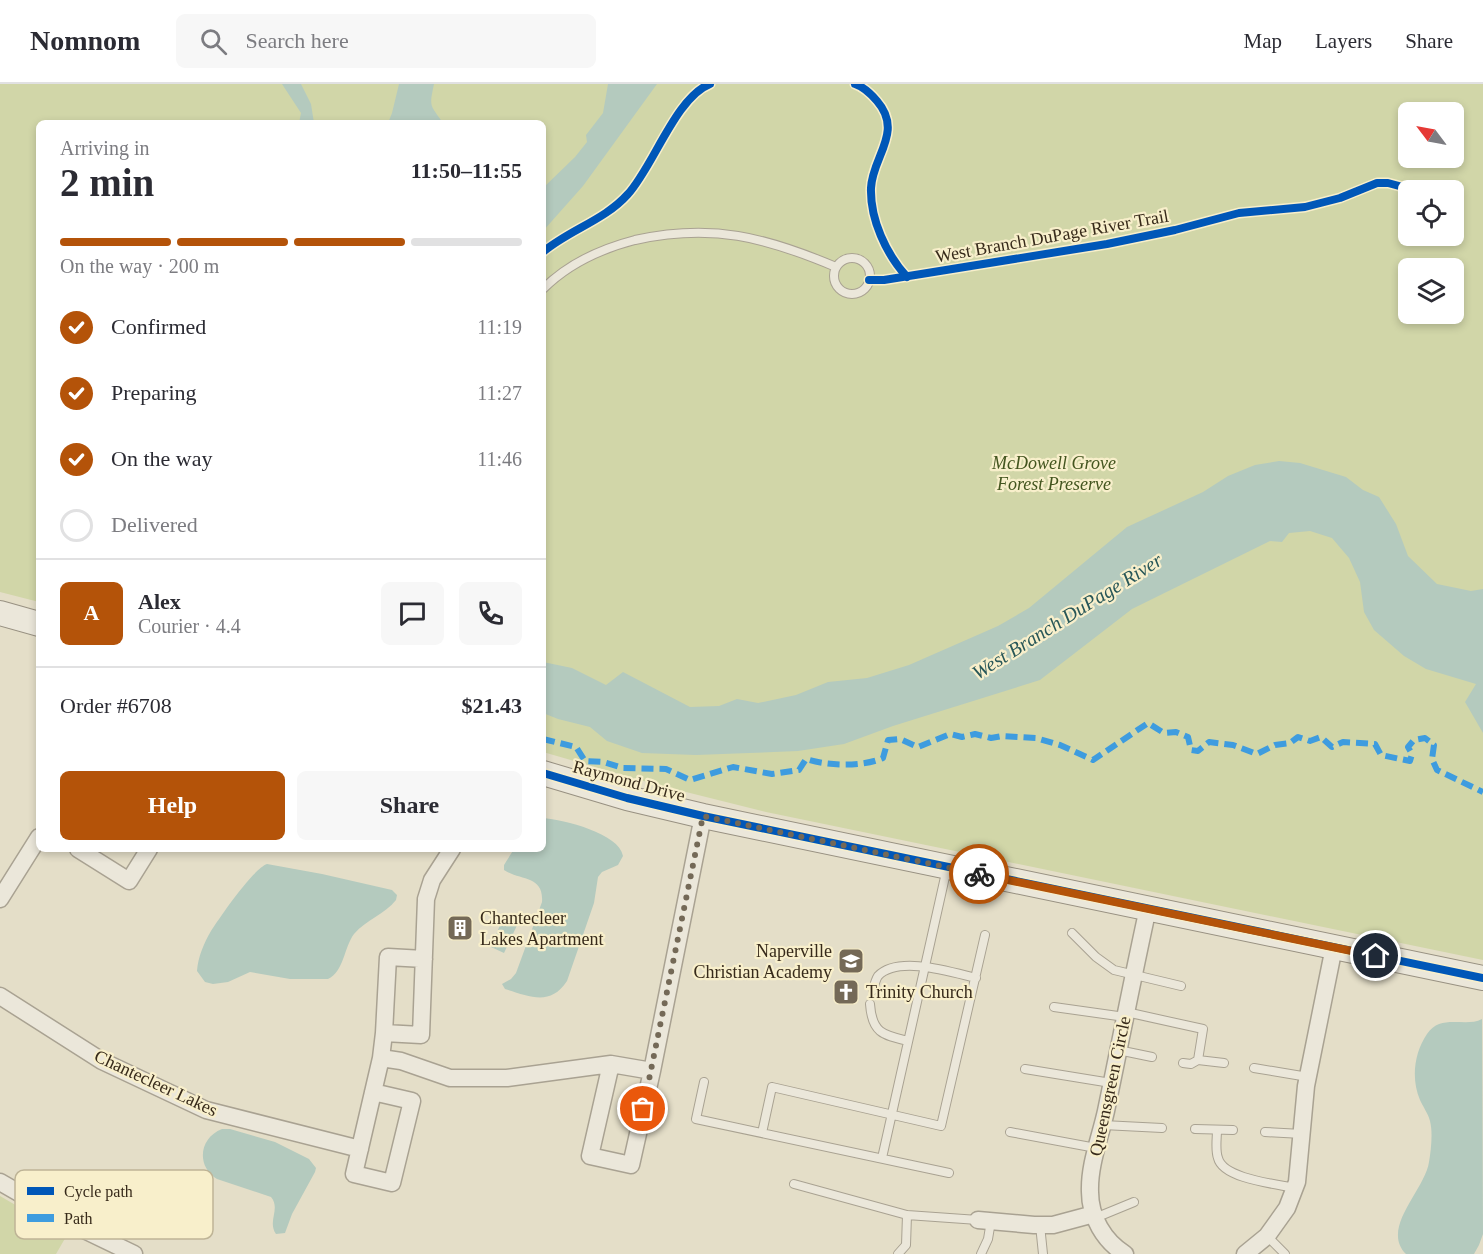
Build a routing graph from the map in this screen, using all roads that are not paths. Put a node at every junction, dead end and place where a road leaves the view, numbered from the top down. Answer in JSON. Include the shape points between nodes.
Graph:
{"nodes":[{"id":1,"x":836,"y":267,"type":"junction"},
{"id":2,"x":546,"y":286,"type":"edge"},
{"id":3,"x":0,"y":613,"type":"edge"},
{"id":4,"x":36,"y":623,"type":"edge"},
{"id":5,"x":546,"y":774,"type":"edge"},
{"id":6,"x":703,"y":816,"type":"junction"},
{"id":7,"x":36,"y":842,"type":"edge"},
{"id":8,"x":147,"y":852,"type":"edge"},
{"id":9,"x":450,"y":852,"type":"edge"},
{"id":10,"x":98,"y":854,"type":"edge"},
{"id":11,"x":947,"y":867,"type":"junction"},
{"id":12,"x":0,"y":899,"type":"edge"},
{"id":13,"x":1148,"y":908,"type":"junction"},
{"id":14,"x":1072,"y":933,"type":"dead end"},
{"id":15,"x":985,"y":934,"type":"dead end"},
{"id":16,"x":1334,"y":947,"type":"junction"},
{"id":17,"x":424,"y":958,"type":"junction"},
{"id":18,"x":925,"y":966,"type":"junction"},
{"id":19,"x":1134,"y":976,"type":"junction"},
{"id":20,"x":976,"y":978,"type":"junction"},
{"id":21,"x":1483,"y":978,"type":"edge"},
{"id":22,"x":1181,"y":986,"type":"dead end"},
{"id":23,"x":873,"y":990,"type":"dead end"},
{"id":24,"x":0,"y":996,"type":"edge"},
{"id":25,"x":870,"y":1004,"type":"dead end"},
{"id":26,"x":1054,"y":1007,"type":"dead end"},
{"id":27,"x":1126,"y":1015,"type":"junction"},
{"id":28,"x":384,"y":1033,"type":"junction"},
{"id":29,"x":909,"y":1041,"type":"junction"},
{"id":30,"x":1118,"y":1050,"type":"junction"},
{"id":31,"x":1152,"y":1057,"type":"dead end"},
{"id":32,"x":381,"y":1058,"type":"junction"},
{"id":33,"x":1198,"y":1060,"type":"junction"},
{"id":34,"x":1183,"y":1063,"type":"dead end"},
{"id":35,"x":1224,"y":1063,"type":"dead end"},
{"id":36,"x":611,"y":1064,"type":"junction"},
{"id":37,"x":1254,"y":1068,"type":"dead end"},
{"id":38,"x":1025,"y":1069,"type":"dead end"},
{"id":39,"x":652,"y":1071,"type":"junction"},
{"id":40,"x":1308,"y":1077,"type":"junction"},
{"id":41,"x":704,"y":1082,"type":"dead end"},
{"id":42,"x":1111,"y":1083,"type":"junction"},
{"id":43,"x":373,"y":1092,"type":"junction"},
{"id":44,"x":892,"y":1114,"type":"junction"},
{"id":45,"x":1103,"y":1125,"type":"junction"},
{"id":46,"x":1162,"y":1128,"type":"dead end"},
{"id":47,"x":1195,"y":1130,"type":"dead end"},
{"id":48,"x":1217,"y":1130,"type":"junction"},
{"id":49,"x":1233,"y":1130,"type":"dead end"},
{"id":50,"x":1010,"y":1132,"type":"dead end"},
{"id":51,"x":1265,"y":1132,"type":"dead end"},
{"id":52,"x":762,"y":1133,"type":"junction"},
{"id":53,"x":1302,"y":1134,"type":"junction"},
{"id":54,"x":1096,"y":1148,"type":"junction"},
{"id":55,"x":360,"y":1149,"type":"junction"},
{"id":56,"x":882,"y":1158,"type":"junction"},
{"id":57,"x":949,"y":1173,"type":"dead end"},
{"id":58,"x":0,"y":1182,"type":"edge"},
{"id":59,"x":794,"y":1184,"type":"dead end"},
{"id":60,"x":1295,"y":1188,"type":"junction"},
{"id":61,"x":15,"y":1191,"type":"edge"},
{"id":62,"x":1134,"y":1202,"type":"dead end"},
{"id":63,"x":907,"y":1215,"type":"junction"},
{"id":64,"x":1094,"y":1216,"type":"junction"},
{"id":65,"x":984,"y":1220,"type":"junction"},
{"id":66,"x":1040,"y":1225,"type":"junction"},
{"id":67,"x":1267,"y":1236,"type":"junction"},
{"id":68,"x":103,"y":1239,"type":"edge"},
{"id":69,"x":134,"y":1254,"type":"edge"},
{"id":70,"x":898,"y":1254,"type":"edge"},
{"id":71,"x":981,"y":1254,"type":"edge"},
{"id":72,"x":1043,"y":1254,"type":"edge"},
{"id":73,"x":1125,"y":1254,"type":"edge"},
{"id":74,"x":1245,"y":1254,"type":"edge"},
{"id":75,"x":1285,"y":1254,"type":"edge"}],
"edges":[{"from":1,"to":1,"type":"lane","via":[[834,280],[841,290],[854,294],[869,283],[868,267],[858,259],[846,259]]},
{"from":1,"to":2,"type":"lane","via":[[766,241],[686,232],[622,243],[592,254]]},
{"from":3,"to":4,"type":"street"},
{"from":5,"to":6,"type":"street","name":"Raymond Drive"},
{"from":6,"to":11,"type":"street","name":"Raymond Drive"},
{"from":6,"to":39,"type":"street"},
{"from":7,"to":12,"type":"street"},
{"from":8,"to":10,"type":"street","via":[[129,881]]},
{"from":9,"to":17,"type":"street","via":[[432,880],[426,899]]},
{"from":11,"to":13,"type":"street","name":"Raymond Drive"},
{"from":11,"to":18,"type":"lane"},
{"from":13,"to":16,"type":"street","name":"Raymond Drive"},
{"from":13,"to":19,"type":"street","name":"Queensgreen Circle"},
{"from":14,"to":19,"type":"lane","via":[[1114,970]]},
{"from":15,"to":20,"type":"lane"},
{"from":16,"to":21,"type":"street","name":"Raymond Drive"},
{"from":16,"to":40,"type":"street"},
{"from":17,"to":28,"type":"street","via":[[388,957]]},
{"from":17,"to":28,"type":"street","via":[[421,1035]]},
{"from":18,"to":20,"type":"lane"},
{"from":18,"to":23,"type":"lane","via":[[889,970],[878,977]]},
{"from":18,"to":29,"type":"lane"},
{"from":19,"to":22,"type":"lane"},
{"from":19,"to":27,"type":"street","name":"Queensgreen Circle"},
{"from":20,"to":44,"type":"lane","via":[[941,1126]]},
{"from":24,"to":55,"type":"street","name":"Chantecleer Lakes","via":[[102,1061],[206,1110]]},
{"from":25,"to":29,"type":"lane","via":[[874,1026],[884,1035]]},
{"from":26,"to":27,"type":"lane"},
{"from":27,"to":30,"type":"street","name":"Queensgreen Circle"},
{"from":27,"to":33,"type":"lane","via":[[1203,1029]]},
{"from":28,"to":32,"type":"street"},
{"from":29,"to":44,"type":"lane"},
{"from":30,"to":31,"type":"lane"},
{"from":30,"to":42,"type":"street","name":"Queensgreen Circle"},
{"from":32,"to":36,"type":"street","via":[[450,1078],[507,1078]]},
{"from":32,"to":43,"type":"street"},
{"from":33,"to":34,"type":"lane"},
{"from":33,"to":35,"type":"lane"},
{"from":36,"to":39,"type":"street"},
{"from":36,"to":39,"type":"street","via":[[590,1156],[631,1165]]},
{"from":37,"to":40,"type":"lane"},
{"from":38,"to":42,"type":"lane"},
{"from":40,"to":53,"type":"street"},
{"from":41,"to":52,"type":"lane","via":[[696,1119]]},
{"from":42,"to":45,"type":"street","name":"Queensgreen Circle"},
{"from":43,"to":55,"type":"street"},
{"from":43,"to":55,"type":"street","via":[[412,1101],[392,1183],[354,1174]]},
{"from":44,"to":52,"type":"lane","via":[[772,1087]]},
{"from":44,"to":56,"type":"lane"},
{"from":45,"to":46,"type":"lane"},
{"from":45,"to":54,"type":"street","name":"Queensgreen Circle"},
{"from":47,"to":48,"type":"lane"},
{"from":48,"to":49,"type":"lane"},
{"from":48,"to":60,"type":"lane","via":[[1217,1158],[1221,1165],[1232,1173]]},
{"from":50,"to":54,"type":"lane"},
{"from":51,"to":53,"type":"lane"},
{"from":52,"to":56,"type":"lane"},
{"from":53,"to":60,"type":"street"},
{"from":54,"to":64,"type":"street","name":"Queensgreen Circle","via":[[1090,1193]]},
{"from":56,"to":57,"type":"lane"},
{"from":58,"to":61,"type":"street"},
{"from":59,"to":63,"type":"lane"},
{"from":60,"to":67,"type":"street","via":[[1287,1208]]},
{"from":62,"to":64,"type":"lane"},
{"from":63,"to":65,"type":"lane"},
{"from":63,"to":70,"type":"lane","via":[[906,1245]]},
{"from":64,"to":66,"type":"street"},
{"from":64,"to":73,"type":"street","name":"Queensgreen Circle","via":[[1109,1241]]},
{"from":65,"to":66,"type":"street"},
{"from":65,"to":71,"type":"lane","via":[[988,1239]]},
{"from":66,"to":72,"type":"lane"},
{"from":67,"to":74,"type":"street"},
{"from":67,"to":75,"type":"lane"},
{"from":68,"to":69,"type":"street"}]}
